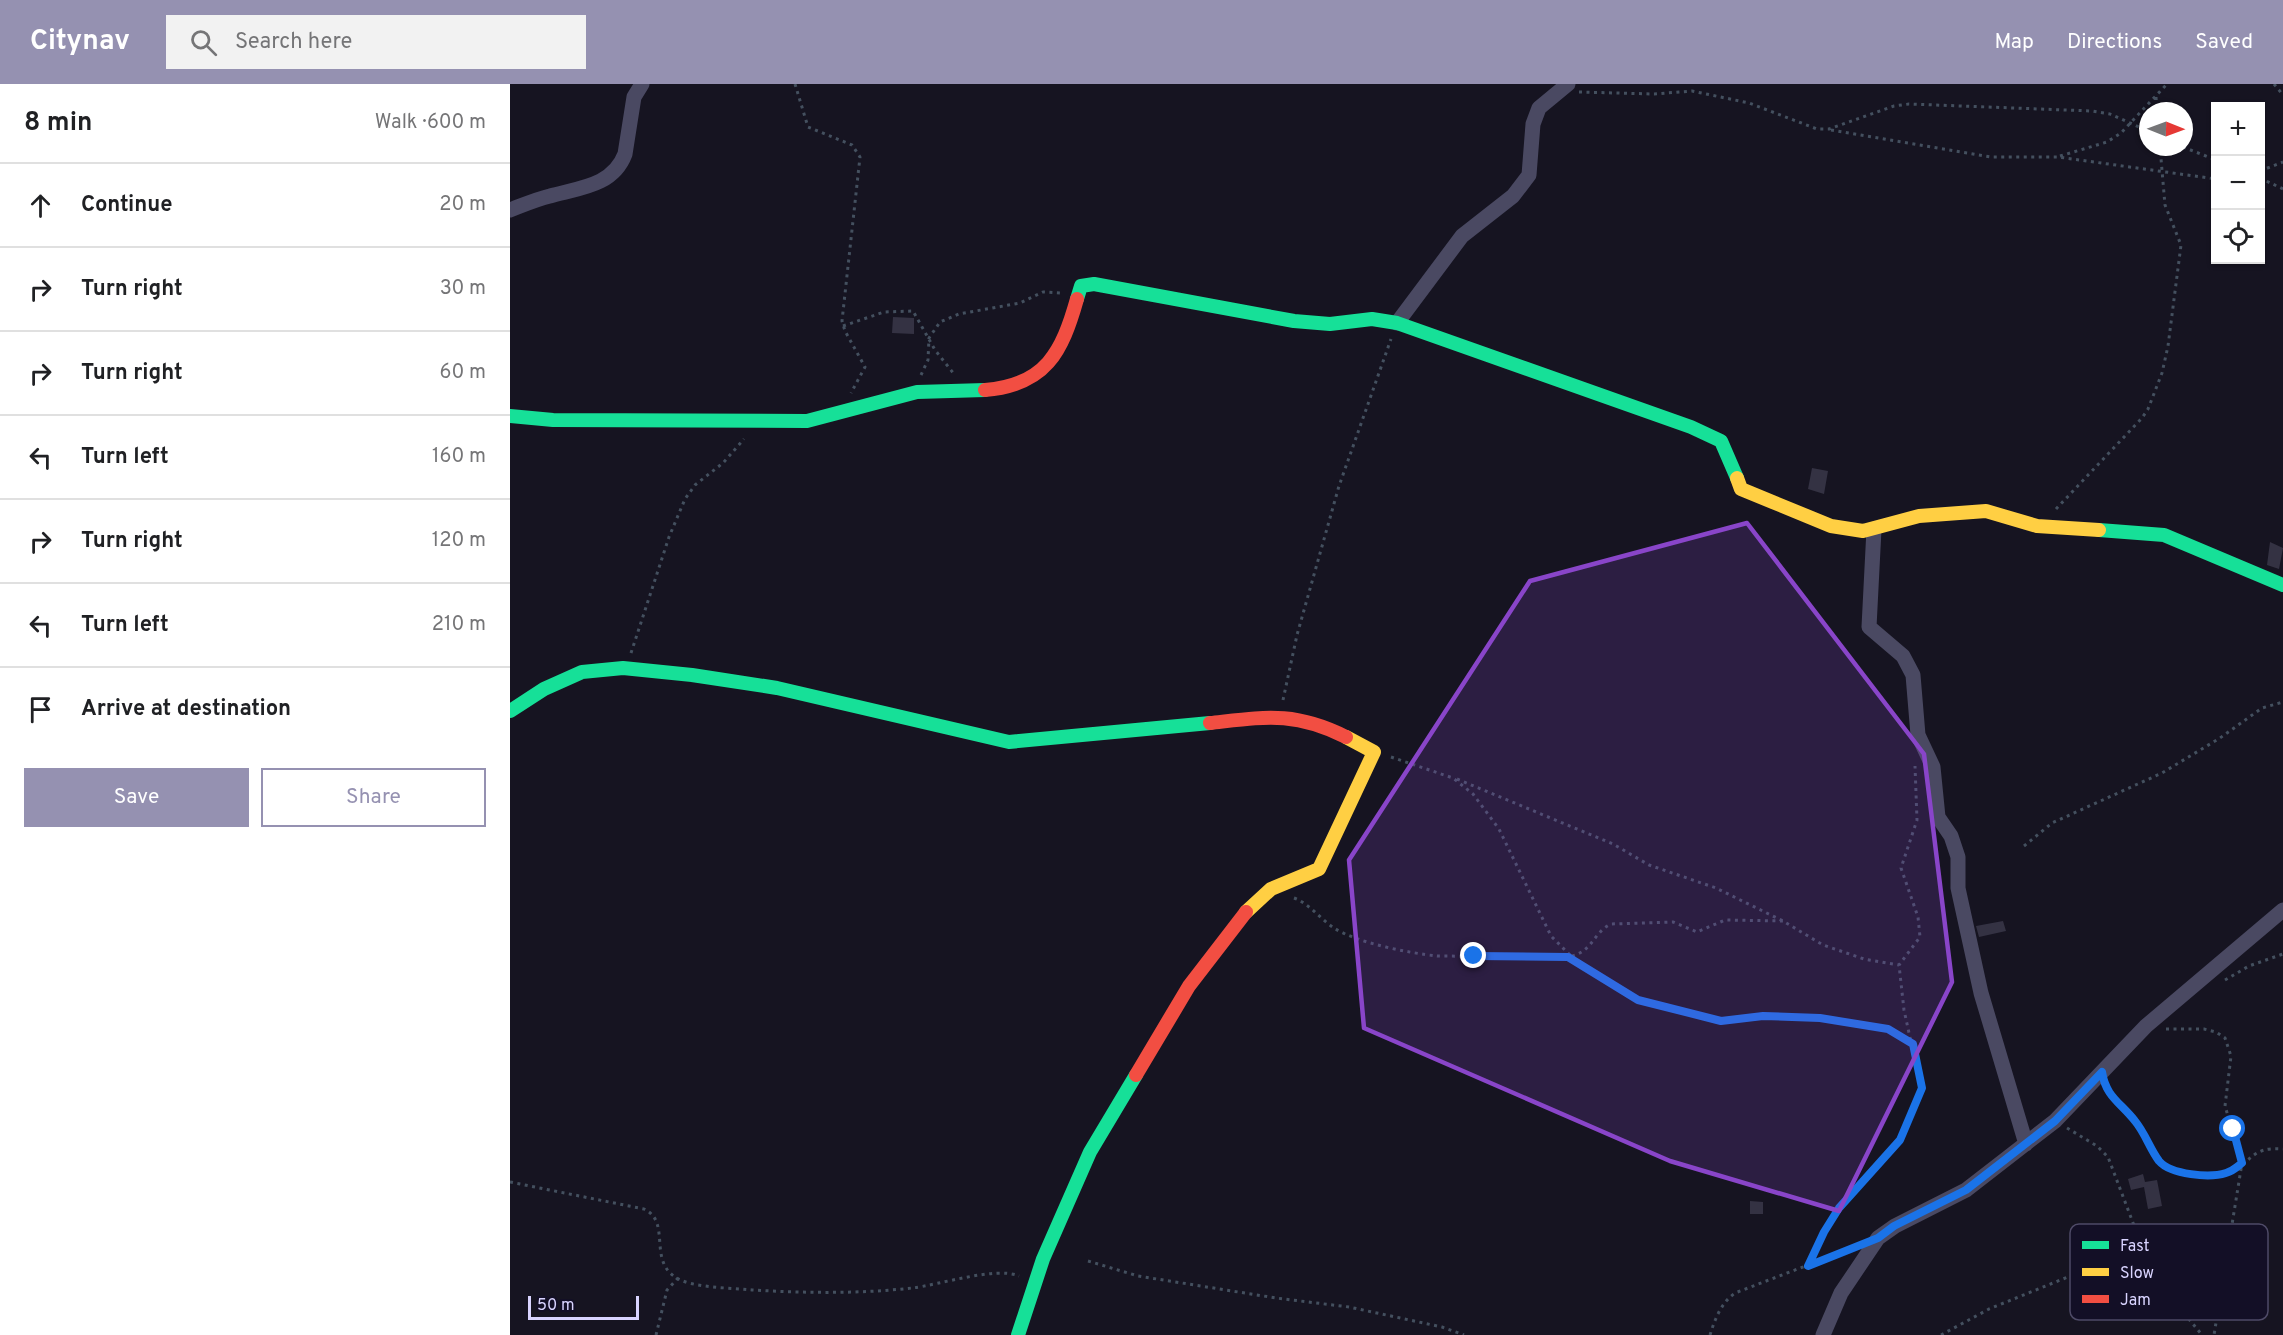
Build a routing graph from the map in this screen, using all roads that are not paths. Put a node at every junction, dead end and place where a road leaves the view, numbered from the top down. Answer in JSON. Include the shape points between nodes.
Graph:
{"nodes":[{"id":1,"x":642,"y":84,"type":"edge"},
{"id":2,"x":1565,"y":88,"type":"edge"},
{"id":3,"x":510,"y":210,"type":"edge"},
{"id":4,"x":1397,"y":323,"type":"junction"},
{"id":5,"x":510,"y":416,"type":"edge"},
{"id":6,"x":1874,"y":529,"type":"junction"},
{"id":7,"x":2283,"y":585,"type":"edge"},
{"id":8,"x":510,"y":711,"type":"edge"},
{"id":9,"x":2283,"y":910,"type":"edge"},
{"id":10,"x":2025,"y":1144,"type":"junction"},
{"id":11,"x":1018,"y":1335,"type":"edge"},
{"id":12,"x":1824,"y":1335,"type":"edge"}],
"edges":[{"from":1,"to":3,"type":"street","via":[[634,97],[626,154],[611,175],[594,185]]},
{"from":2,"to":4,"type":"street","via":[[1539,108],[1533,124],[1529,175],[1513,196],[1462,236]]},
{"from":4,"to":5,"type":"street","via":[[1372,319],[1330,324],[1294,321],[1094,284],[1081,286],[1061,349],[1048,366],[1014,385],[908,393],[840,417],[807,421],[554,420]]},
{"from":4,"to":6,"type":"street","via":[[1691,427],[1721,441],[1741,489],[1831,526]]},
{"from":6,"to":7,"type":"street","via":[[1919,516],[1986,511],[2037,526],[2164,535]]},
{"from":6,"to":10,"type":"street","via":[[1869,627],[1908,663],[1913,675],[1918,735],[1933,767],[1938,817],[1951,836],[1958,857],[1958,888],[1981,993]]},
{"from":8,"to":11,"type":"street","via":[[584,671],[625,669],[794,690],[973,737],[1009,742],[1280,716],[1320,724],[1374,752],[1319,869],[1271,889],[1250,907],[1171,1015],[1090,1152]]},
{"from":9,"to":10,"type":"street","via":[[2143,1029],[2055,1121]]},
{"from":10,"to":12,"type":"street","via":[[1966,1190],[1878,1238],[1841,1293]]}]}
